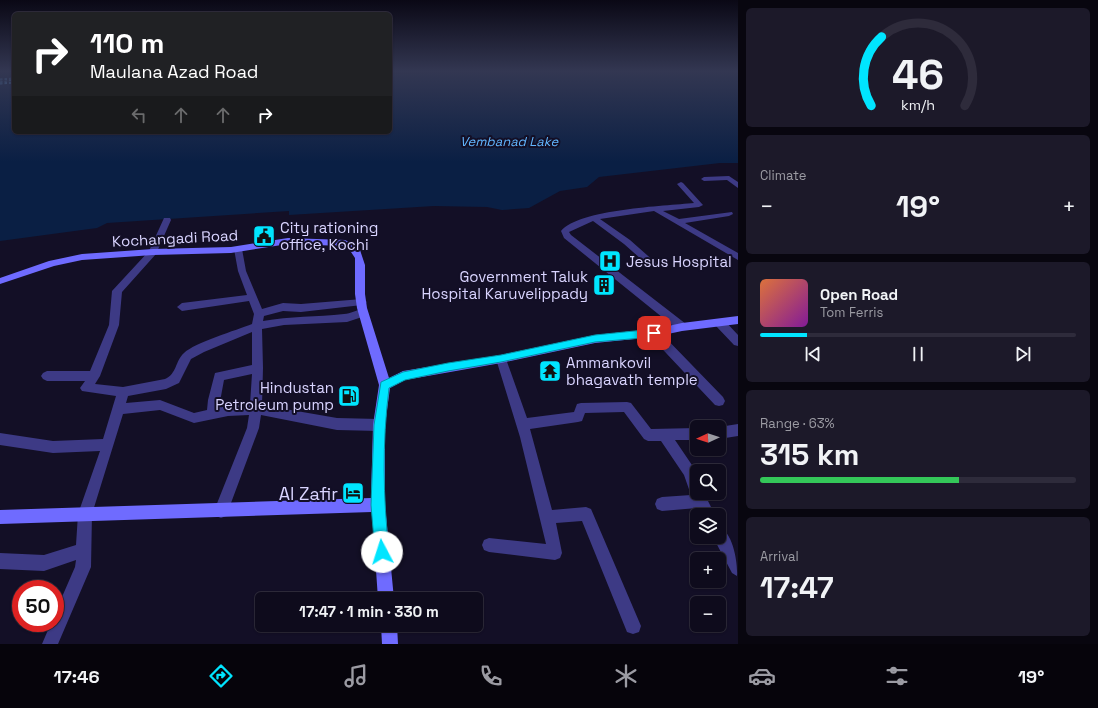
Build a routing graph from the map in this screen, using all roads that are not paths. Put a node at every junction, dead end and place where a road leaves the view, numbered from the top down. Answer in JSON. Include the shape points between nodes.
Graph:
{"nodes":[{"id":1,"x":704,"y":179,"type":"dead end"},
{"id":2,"x":681,"y":184,"type":"dead end"},
{"id":3,"x":738,"y":186,"type":"edge"},
{"id":4,"x":655,"y":209,"type":"junction"},
{"id":5,"x":729,"y":214,"type":"dead end"},
{"id":6,"x":594,"y":218,"type":"junction"},
{"id":7,"x":167,"y":220,"type":"dead end"},
{"id":8,"x":677,"y":222,"type":"junction"},
{"id":9,"x":238,"y":249,"type":"junction"},
{"id":10,"x":153,"y":252,"type":"junction"},
{"id":11,"x":738,"y":257,"type":"edge"},
{"id":12,"x":653,"y":265,"type":"dead end"},
{"id":13,"x":0,"y":281,"type":"edge"},
{"id":14,"x":252,"y":297,"type":"junction"},
{"id":15,"x":182,"y":307,"type":"dead end"},
{"id":16,"x":362,"y":307,"type":"junction"},
{"id":17,"x":259,"y":314,"type":"junction"},
{"id":18,"x":738,"y":320,"type":"edge"},
{"id":19,"x":720,"y":323,"type":"junction"},
{"id":20,"x":257,"y":326,"type":"junction"},
{"id":21,"x":682,"y":327,"type":"junction"},
{"id":22,"x":654,"y":333,"type":"junction"},
{"id":23,"x":738,"y":342,"type":"edge"},
{"id":24,"x":501,"y":358,"type":"junction"},
{"id":25,"x":258,"y":368,"type":"junction"},
{"id":26,"x":47,"y":376,"type":"dead end"},
{"id":27,"x":94,"y":376,"type":"junction"},
{"id":28,"x":385,"y":385,"type":"junction"},
{"id":29,"x":123,"y":392,"type":"junction"},
{"id":30,"x":719,"y":401,"type":"dead end"},
{"id":31,"x":118,"y":409,"type":"junction"},
{"id":32,"x":256,"y":409,"type":"junction"},
{"id":33,"x":213,"y":414,"type":"junction"},
{"id":34,"x":523,"y":424,"type":"junction"},
{"id":35,"x":379,"y":425,"type":"junction"},
{"id":36,"x":738,"y":430,"type":"edge"},
{"id":37,"x":726,"y":432,"type":"edge"},
{"id":38,"x":690,"y":434,"type":"edge"},
{"id":39,"x":664,"y":435,"type":"junction"},
{"id":40,"x":0,"y":439,"type":"edge"},
{"id":41,"x":108,"y":445,"type":"junction"},
{"id":42,"x":690,"y":474,"type":"edge"},
{"id":43,"x":690,"y":497,"type":"edge"},
{"id":44,"x":662,"y":504,"type":"dead end"},
{"id":45,"x":378,"y":505,"type":"junction"},
{"id":46,"x":221,"y":512,"type":"junction"},
{"id":47,"x":85,"y":514,"type":"junction"},
{"id":48,"x":0,"y":517,"type":"edge"},
{"id":49,"x":547,"y":517,"type":"junction"},
{"id":50,"x":725,"y":544,"type":"edge"},
{"id":51,"x":489,"y":545,"type":"dead end"},
{"id":52,"x":84,"y":550,"type":"junction"},
{"id":53,"x":0,"y":561,"type":"edge"},
{"id":54,"x":738,"y":568,"type":"edge"},
{"id":55,"x":385,"y":592,"type":"edge"},
{"id":56,"x":633,"y":626,"type":"dead end"},
{"id":57,"x":389,"y":632,"type":"edge"},
{"id":58,"x":50,"y":644,"type":"edge"},
{"id":59,"x":390,"y":644,"type":"edge"}],
"edges":[{"from":1,"to":3,"type":"street","via":[[729,178]]},
{"from":2,"to":4,"type":"street","via":[[699,205]]},
{"from":4,"to":6,"type":"street"},
{"from":4,"to":8,"type":"street"},
{"from":5,"to":8,"type":"street"},
{"from":6,"to":12,"type":"street"},
{"from":6,"to":21,"type":"street","via":[[569,228],[565,231],[567,236]]},
{"from":7,"to":10,"type":"street"},
{"from":8,"to":11,"type":"street"},
{"from":9,"to":10,"type":"street","name":"Kochangadi Road"},
{"from":9,"to":14,"type":"street","via":[[242,271]]},
{"from":9,"to":16,"type":"street","name":"Kochangadi Road","via":[[288,241],[345,243],[353,246],[362,266]]},
{"from":10,"to":13,"type":"street","name":"Kochangadi Road","via":[[70,259]]},
{"from":10,"to":27,"type":"street","via":[[117,291],[114,325]]},
{"from":14,"to":15,"type":"street"},
{"from":14,"to":17,"type":"street"},
{"from":16,"to":17,"type":"street","via":[[283,307]]},
{"from":16,"to":20,"type":"street","via":[[347,318],[284,321]]},
{"from":16,"to":28,"type":"street","name":"Kochangadi Road"},
{"from":17,"to":20,"type":"street"},
{"from":18,"to":19,"type":"street"},
{"from":19,"to":21,"type":"street"},
{"from":19,"to":23,"type":"street"},
{"from":20,"to":25,"type":"street"},
{"from":20,"to":29,"type":"street","via":[[187,356],[175,380]]},
{"from":21,"to":22,"type":"street"},
{"from":22,"to":24,"type":"street","via":[[595,339]]},
{"from":22,"to":30,"type":"street"},
{"from":24,"to":28,"type":"street","via":[[403,376]]},
{"from":24,"to":34,"type":"street"},
{"from":25,"to":32,"type":"street"},
{"from":25,"to":33,"type":"street","via":[[219,376]]},
{"from":26,"to":27,"type":"street"},
{"from":27,"to":29,"type":"street","via":[[86,388]]},
{"from":28,"to":35,"type":"street"},
{"from":29,"to":31,"type":"street"},
{"from":31,"to":33,"type":"street","via":[[160,405],[194,418]]},
{"from":31,"to":41,"type":"street"},
{"from":32,"to":33,"type":"street"},
{"from":32,"to":35,"type":"street","via":[[337,424]]},
{"from":32,"to":46,"type":"street","via":[[253,428]]},
{"from":34,"to":39,"type":"street","via":[[578,417],[581,408],[627,407],[648,435]]},
{"from":34,"to":49,"type":"street"},
{"from":35,"to":45,"type":"street"},
{"from":36,"to":37,"type":"street"},
{"from":38,"to":39,"type":"street"},
{"from":39,"to":42,"type":"street"},
{"from":40,"to":41,"type":"street","via":[[53,447]]},
{"from":41,"to":47,"type":"street"},
{"from":43,"to":44,"type":"street"},
{"from":45,"to":46,"type":"street"},
{"from":45,"to":55,"type":"street"},
{"from":46,"to":47,"type":"street"},
{"from":47,"to":48,"type":"street"},
{"from":47,"to":52,"type":"street"},
{"from":49,"to":51,"type":"street","via":[[554,552]]},
{"from":49,"to":56,"type":"street","via":[[586,514]]},
{"from":50,"to":54,"type":"street"},
{"from":52,"to":53,"type":"street","via":[[44,563]]},
{"from":52,"to":58,"type":"street","via":[[83,567]]},
{"from":57,"to":59,"type":"street"}]}
